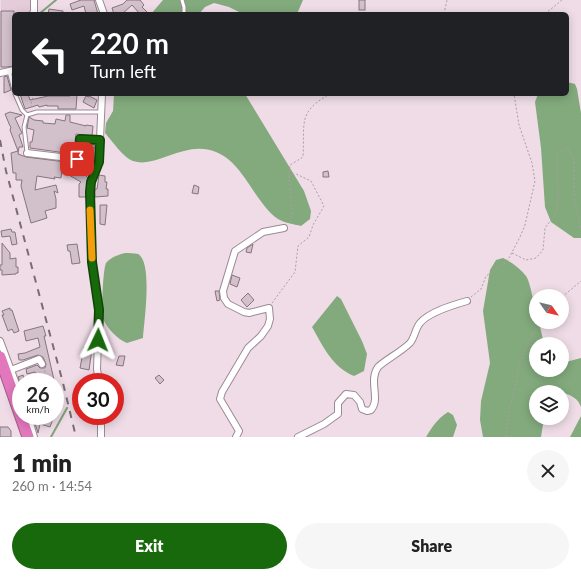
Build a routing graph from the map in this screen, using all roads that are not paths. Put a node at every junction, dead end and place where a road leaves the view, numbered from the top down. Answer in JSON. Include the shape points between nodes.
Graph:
{"nodes":[{"id":1,"x":34,"y":0,"type":"edge"},
{"id":2,"x":99,"y":0,"type":"edge"},
{"id":3,"x":182,"y":0,"type":"edge"},
{"id":4,"x":34,"y":12,"type":"edge"},
{"id":5,"x":103,"y":12,"type":"edge"},
{"id":6,"x":184,"y":12,"type":"edge"},
{"id":7,"x":11,"y":70,"type":"edge"},
{"id":8,"x":0,"y":74,"type":"edge"},
{"id":9,"x":16,"y":96,"type":"edge"},
{"id":10,"x":102,"y":96,"type":"edge"},
{"id":11,"x":101,"y":112,"type":"junction"},
{"id":12,"x":27,"y":115,"type":"junction"},
{"id":13,"x":100,"y":140,"type":"junction"},
{"id":14,"x":27,"y":153,"type":"joint"},
{"id":15,"x":284,"y":228,"type":"road end"},
{"id":16,"x":467,"y":301,"type":"road end"},
{"id":17,"x":0,"y":341,"type":"edge"},
{"id":18,"x":0,"y":357,"type":"edge"},
{"id":19,"x":42,"y":364,"type":"road end"},
{"id":20,"x":11,"y":370,"type":"junction"},
{"id":21,"x":12,"y":373,"type":"edge"},
{"id":22,"x":98,"y":373,"type":"edge"},
{"id":23,"x":31,"y":425,"type":"edge"},
{"id":24,"x":101,"y":425,"type":"edge"},
{"id":25,"x":28,"y":437,"type":"edge"},
{"id":26,"x":34,"y":437,"type":"edge"},
{"id":27,"x":101,"y":437,"type":"edge"},
{"id":28,"x":236,"y":437,"type":"edge"},
{"id":29,"x":298,"y":437,"type":"edge"}],
"edges":[{"from":1,"to":4,"type":"street"},
{"from":2,"to":5,"type":"street"},
{"from":3,"to":6,"type":"lane"},
{"from":7,"to":8,"type":"street"},
{"from":9,"to":12,"type":"lane"},
{"from":10,"to":11,"type":"street"},
{"from":11,"to":12,"type":"lane","via":[[34,112]]},
{"from":11,"to":13,"type":"street"},
{"from":12,"to":14,"type":"lane","via":[[24,127]]},
{"from":13,"to":14,"type":"street","via":[[80,139],[81,154],[77,159]]},
{"from":13,"to":22,"type":"street","via":[[99,162],[90,192],[92,262],[99,310]]},
{"from":15,"to":28,"type":"street","via":[[263,232],[235,251],[223,291],[228,304],[244,312],[269,308],[270,319],[261,336],[248,348],[222,392],[220,399],[239,431]]},
{"from":16,"to":29,"type":"street","via":[[439,310],[421,321],[410,343],[378,367],[373,377],[375,404],[370,410],[362,409],[354,395],[346,394],[338,403],[338,414]]},
{"from":17,"to":20,"type":"street"},
{"from":18,"to":25,"type":"highway"},
{"from":19,"to":20,"type":"street","via":[[39,359]]},
{"from":20,"to":21,"type":"street"},
{"from":23,"to":26,"type":"street"},
{"from":24,"to":27,"type":"street"}]}
